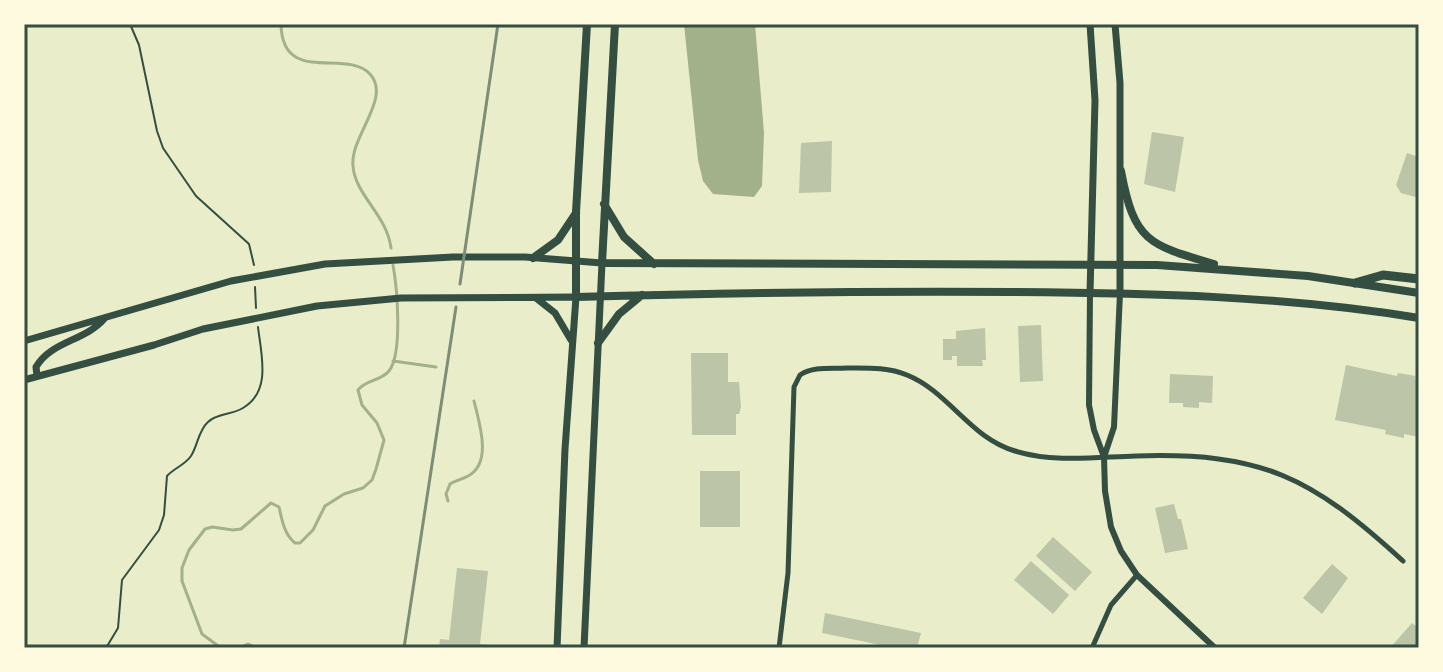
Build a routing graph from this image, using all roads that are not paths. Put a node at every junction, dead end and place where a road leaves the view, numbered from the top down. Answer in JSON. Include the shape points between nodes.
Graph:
{"nodes":[{"id":1,"x":587,"y":24,"type":"edge"},
{"id":2,"x":615,"y":24,"type":"edge"},
{"id":3,"x":1090,"y":24,"type":"edge"},
{"id":4,"x":1115,"y":24,"type":"edge"},
{"id":5,"x":1121,"y":171,"type":"junction"},
{"id":6,"x":604,"y":204,"type":"junction"},
{"id":7,"x":576,"y":212,"type":"junction"},
{"id":8,"x":529,"y":257,"type":"junction"},
{"id":9,"x":577,"y":262,"type":"junction"},
{"id":10,"x":602,"y":263,"type":"junction"},
{"id":11,"x":655,"y":264,"type":"junction"},
{"id":12,"x":1092,"y":264,"type":"junction"},
{"id":13,"x":1121,"y":265,"type":"junction"},
{"id":14,"x":1230,"y":269,"type":"junction"},
{"id":15,"x":1419,"y":279,"type":"edge"},
{"id":16,"x":1355,"y":283,"type":"junction"},
{"id":17,"x":1090,"y":293,"type":"junction"},
{"id":18,"x":1120,"y":293,"type":"junction"},
{"id":19,"x":1419,"y":293,"type":"edge"},
{"id":20,"x":642,"y":295,"type":"junction"},
{"id":21,"x":530,"y":297,"type":"junction"},
{"id":22,"x":576,"y":297,"type":"junction"},
{"id":23,"x":600,"y":297,"type":"junction"},
{"id":24,"x":105,"y":318,"type":"junction"},
{"id":25,"x":1419,"y":318,"type":"edge"},
{"id":26,"x":24,"y":341,"type":"edge"},
{"id":27,"x":572,"y":342,"type":"junction"},
{"id":28,"x":598,"y":343,"type":"junction"},
{"id":29,"x":37,"y":376,"type":"junction"},
{"id":30,"x":24,"y":380,"type":"edge"},
{"id":31,"x":1104,"y":457,"type":"junction"},
{"id":32,"x":1403,"y":561,"type":"dead end"},
{"id":33,"x":1137,"y":575,"type":"junction"},
{"id":34,"x":557,"y":648,"type":"edge"},
{"id":35,"x":584,"y":648,"type":"edge"},
{"id":36,"x":779,"y":648,"type":"edge"},
{"id":37,"x":1092,"y":648,"type":"edge"},
{"id":38,"x":1215,"y":648,"type":"edge"}],
"edges":[{"from":1,"to":7,"type":"highway"},
{"from":2,"to":6,"type":"highway"},
{"from":3,"to":12,"type":"main road","via":[[1095,100]]},
{"from":4,"to":5,"type":"main road"},
{"from":5,"to":13,"type":"main road"},
{"from":5,"to":14,"type":"highway","via":[[1131,215],[1149,238],[1177,253]]},
{"from":6,"to":10,"type":"highway"},
{"from":6,"to":11,"type":"highway","via":[[624,237]]},
{"from":7,"to":8,"type":"highway","via":[[558,240]]},
{"from":7,"to":9,"type":"highway"},
{"from":8,"to":9,"type":"main road"},
{"from":8,"to":24,"type":"main road","via":[[337,263],[264,274]]},
{"from":9,"to":10,"type":"main road"},
{"from":9,"to":22,"type":"highway"},
{"from":10,"to":11,"type":"highway"},
{"from":10,"to":23,"type":"main road"},
{"from":11,"to":12,"type":"highway"},
{"from":12,"to":13,"type":"highway"},
{"from":12,"to":17,"type":"main road"},
{"from":13,"to":14,"type":"highway"},
{"from":13,"to":18,"type":"main road"},
{"from":14,"to":16,"type":"highway"},
{"from":15,"to":16,"type":"highway","via":[[1383,275]]},
{"from":16,"to":19,"type":"highway"},
{"from":17,"to":18,"type":"highway"},
{"from":17,"to":20,"type":"highway"},
{"from":17,"to":31,"type":"street","via":[[1089,405]]},
{"from":18,"to":25,"type":"highway","via":[[1308,302]]},
{"from":18,"to":31,"type":"street","via":[[1114,427]]},
{"from":20,"to":23,"type":"highway"},
{"from":20,"to":28,"type":"highway","via":[[619,314]]},
{"from":21,"to":22,"type":"main road"},
{"from":21,"to":27,"type":"main road","via":[[555,313]]},
{"from":21,"to":29,"type":"main road","via":[[342,302],[203,329]]},
{"from":22,"to":23,"type":"highway"},
{"from":22,"to":27,"type":"main road"},
{"from":23,"to":28,"type":"main road"},
{"from":24,"to":26,"type":"main road"},
{"from":24,"to":29,"type":"main road","via":[[43,356]]},
{"from":27,"to":34,"type":"main road"},
{"from":28,"to":35,"type":"main road"},
{"from":29,"to":30,"type":"main road"},
{"from":31,"to":32,"type":"street","via":[[1197,455],[1258,466],[1318,492]]},
{"from":31,"to":33,"type":"street","via":[[1111,527]]},
{"from":31,"to":36,"type":"street","via":[[1047,457],[1003,447],[901,373],[816,369],[800,375],[793,398],[788,573]]},
{"from":33,"to":37,"type":"street","via":[[1111,605]]},
{"from":33,"to":38,"type":"street"}]}
